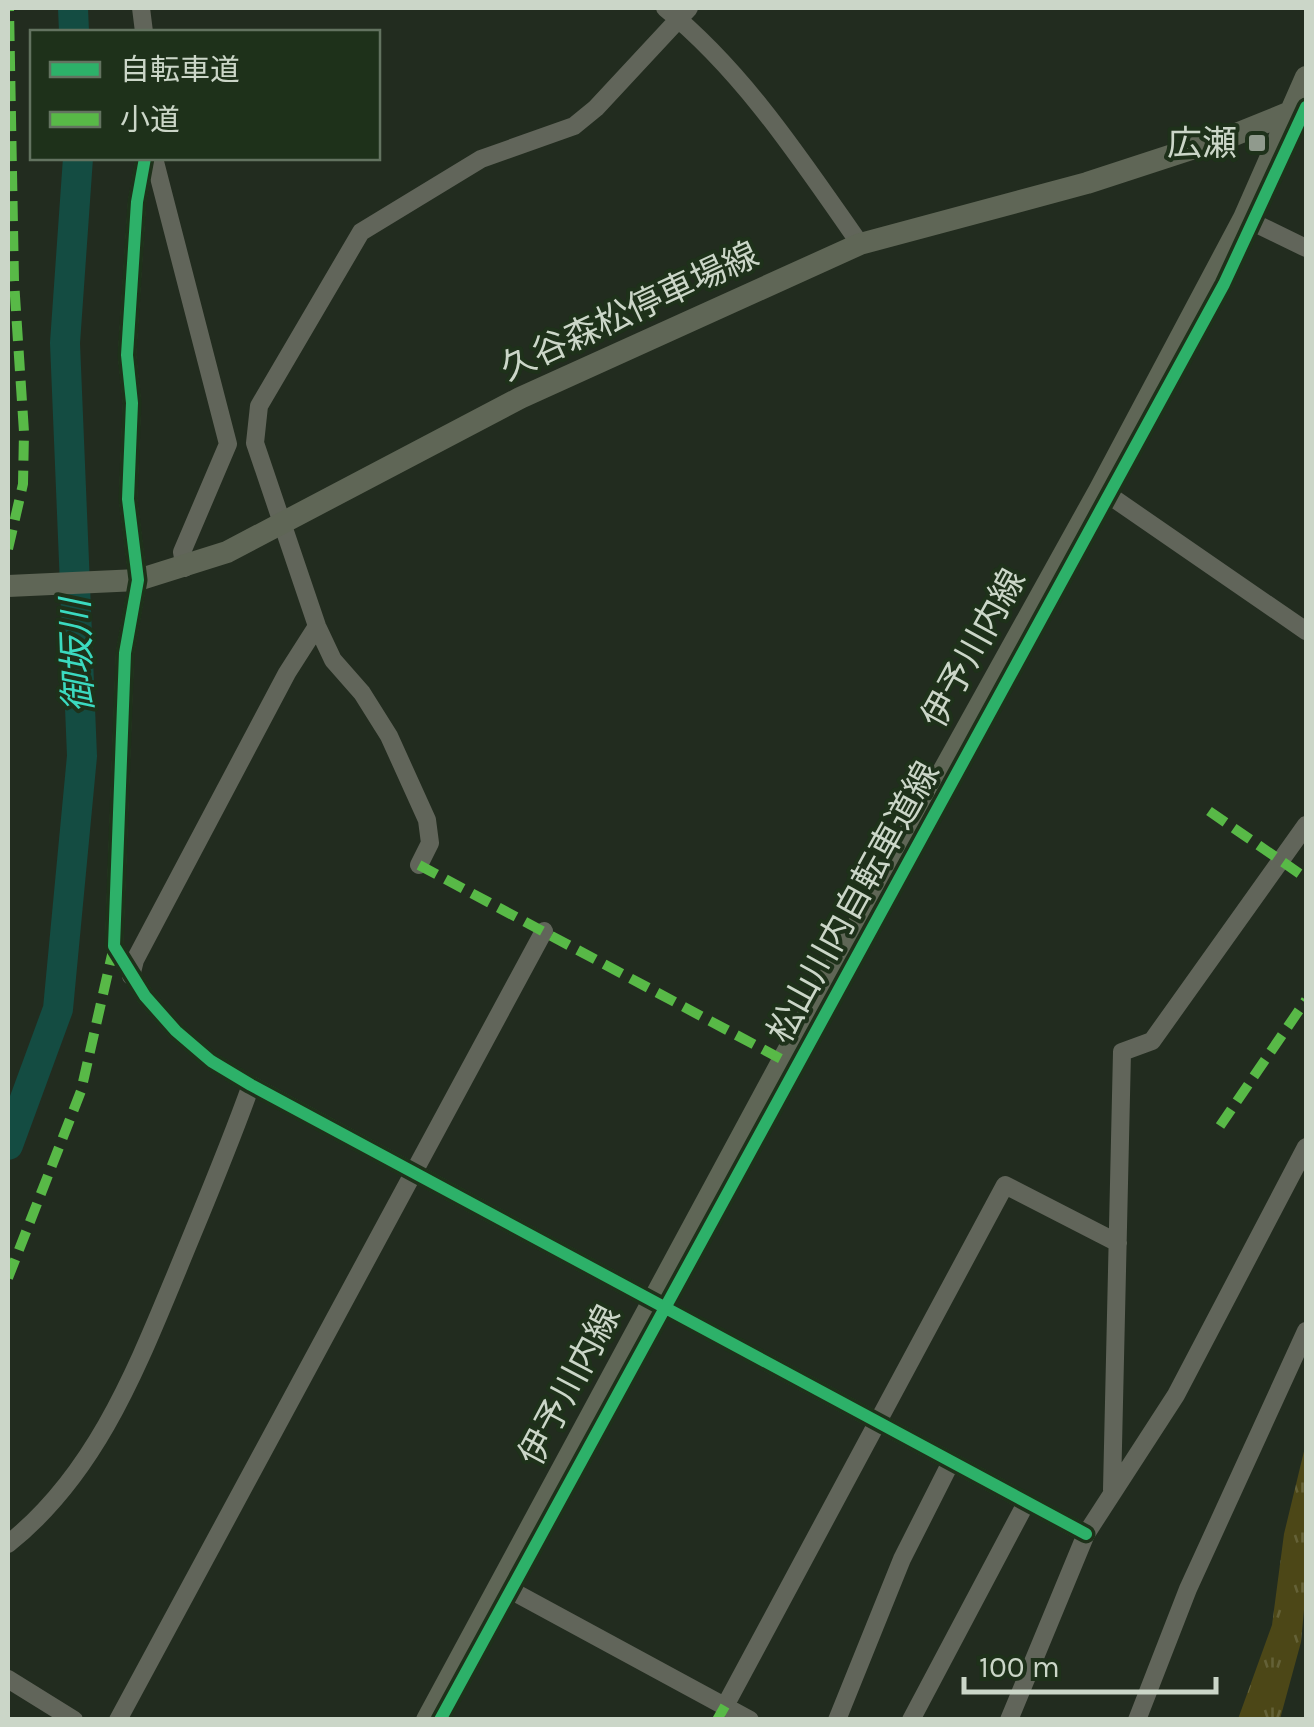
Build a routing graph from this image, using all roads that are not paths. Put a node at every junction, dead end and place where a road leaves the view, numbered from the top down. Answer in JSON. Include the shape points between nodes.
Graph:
{"nodes":[{"id":1,"x":677,"y":11,"type":"edge"},
{"id":2,"x":1306,"y":76,"type":"edge"},
{"id":3,"x":1300,"y":109,"type":"edge"},
{"id":4,"x":145,"y":160,"type":"edge"},
{"id":5,"x":155,"y":160,"type":"edge"},
{"id":6,"x":1244,"y":218,"type":"junction"},
{"id":7,"x":860,"y":244,"type":"junction"},
{"id":8,"x":1306,"y":248,"type":"edge"},
{"id":9,"x":1100,"y":489,"type":"junction"},
{"id":10,"x":283,"y":521,"type":"junction"},
{"id":11,"x":185,"y":568,"type":"junction"},
{"id":12,"x":132,"y":581,"type":"junction"},
{"id":13,"x":11,"y":586,"type":"edge"},
{"id":14,"x":317,"y":626,"type":"junction"},
{"id":15,"x":1306,"y":631,"type":"edge"},
{"id":16,"x":1306,"y":826,"type":"edge"},
{"id":17,"x":420,"y":864,"type":"dead end"},
{"id":18,"x":544,"y":931,"type":"dead end"},
{"id":19,"x":131,"y":976,"type":"junction"},
{"id":20,"x":252,"y":1085,"type":"junction"},
{"id":21,"x":1306,"y":1147,"type":"edge"},
{"id":22,"x":415,"y":1172,"type":"junction"},
{"id":23,"x":1118,"y":1243,"type":"junction"},
{"id":24,"x":655,"y":1298,"type":"junction"},
{"id":25,"x":1306,"y":1332,"type":"edge"},
{"id":26,"x":878,"y":1423,"type":"junction"},
{"id":27,"x":950,"y":1464,"type":"junction"},
{"id":28,"x":1112,"y":1490,"type":"junction"},
{"id":29,"x":1026,"y":1503,"type":"junction"},
{"id":30,"x":1086,"y":1534,"type":"junction"},
{"id":31,"x":8,"y":1544,"type":"edge"},
{"id":32,"x":501,"y":1585,"type":"junction"},
{"id":33,"x":8,"y":1679,"type":"edge"},
{"id":34,"x":725,"y":1706,"type":"junction"},
{"id":35,"x":74,"y":1720,"type":"edge"},
{"id":36,"x":118,"y":1720,"type":"edge"},
{"id":37,"x":428,"y":1720,"type":"edge"},
{"id":38,"x":750,"y":1720,"type":"edge"},
{"id":39,"x":837,"y":1720,"type":"edge"},
{"id":40,"x":911,"y":1720,"type":"edge"},
{"id":41,"x":1009,"y":1720,"type":"edge"},
{"id":42,"x":1137,"y":1720,"type":"edge"}],
"edges":[{"from":1,"to":7,"type":"street","via":[[780,130]]},
{"from":1,"to":10,"type":"street","via":[[574,126],[481,159],[386,214],[349,247],[254,425]]},
{"from":2,"to":3,"type":"main road","name":"伊予川内線"},
{"from":3,"to":6,"type":"main road","name":"伊予川内線"},
{"from":3,"to":7,"type":"main road","name":"久谷森松停車場線","via":[[1041,197]]},
{"from":4,"to":12,"type":"street","via":[[128,356]]},
{"from":5,"to":11,"type":"street","via":[[228,444],[182,552]]},
{"from":6,"to":8,"type":"street"},
{"from":6,"to":9,"type":"main road","name":"伊予川内線"},
{"from":7,"to":10,"type":"main road","name":"久谷森松停車場線","via":[[520,398]]},
{"from":9,"to":15,"type":"street"},
{"from":9,"to":24,"type":"main road","name":"伊予川内線"},
{"from":10,"to":11,"type":"main road","name":"久谷森松停車場線"},
{"from":10,"to":14,"type":"street"},
{"from":11,"to":12,"type":"main road","name":"久谷森松停車場線"},
{"from":12,"to":13,"type":"main road","name":"久谷森松停車場線"},
{"from":12,"to":19,"type":"street","via":[[114,946]]},
{"from":14,"to":17,"type":"street","via":[[412,781],[430,843]]},
{"from":14,"to":19,"type":"street"},
{"from":16,"to":23,"type":"street","via":[[1152,1041],[1122,1052]]},
{"from":18,"to":22,"type":"street"},
{"from":19,"to":20,"type":"street","via":[[176,1031]]},
{"from":20,"to":22,"type":"street"},
{"from":20,"to":31,"type":"street","via":[[128,1387],[86,1459]]},
{"from":21,"to":28,"type":"street","via":[[1176,1395]]},
{"from":22,"to":24,"type":"street"},
{"from":22,"to":36,"type":"street"},
{"from":23,"to":26,"type":"street","via":[[1005,1185]]},
{"from":23,"to":28,"type":"street"},
{"from":24,"to":26,"type":"street"},
{"from":24,"to":32,"type":"main road","name":"伊予川内線"},
{"from":25,"to":42,"type":"street","via":[[1188,1589]]},
{"from":26,"to":27,"type":"street"},
{"from":26,"to":34,"type":"street"},
{"from":27,"to":29,"type":"street"},
{"from":27,"to":39,"type":"street","via":[[902,1559]]},
{"from":28,"to":30,"type":"street"},
{"from":29,"to":30,"type":"street"},
{"from":29,"to":40,"type":"street"},
{"from":30,"to":41,"type":"street"},
{"from":32,"to":34,"type":"street"},
{"from":32,"to":37,"type":"main road","name":"伊予川内線"},
{"from":33,"to":35,"type":"street"},
{"from":34,"to":38,"type":"street"}]}
